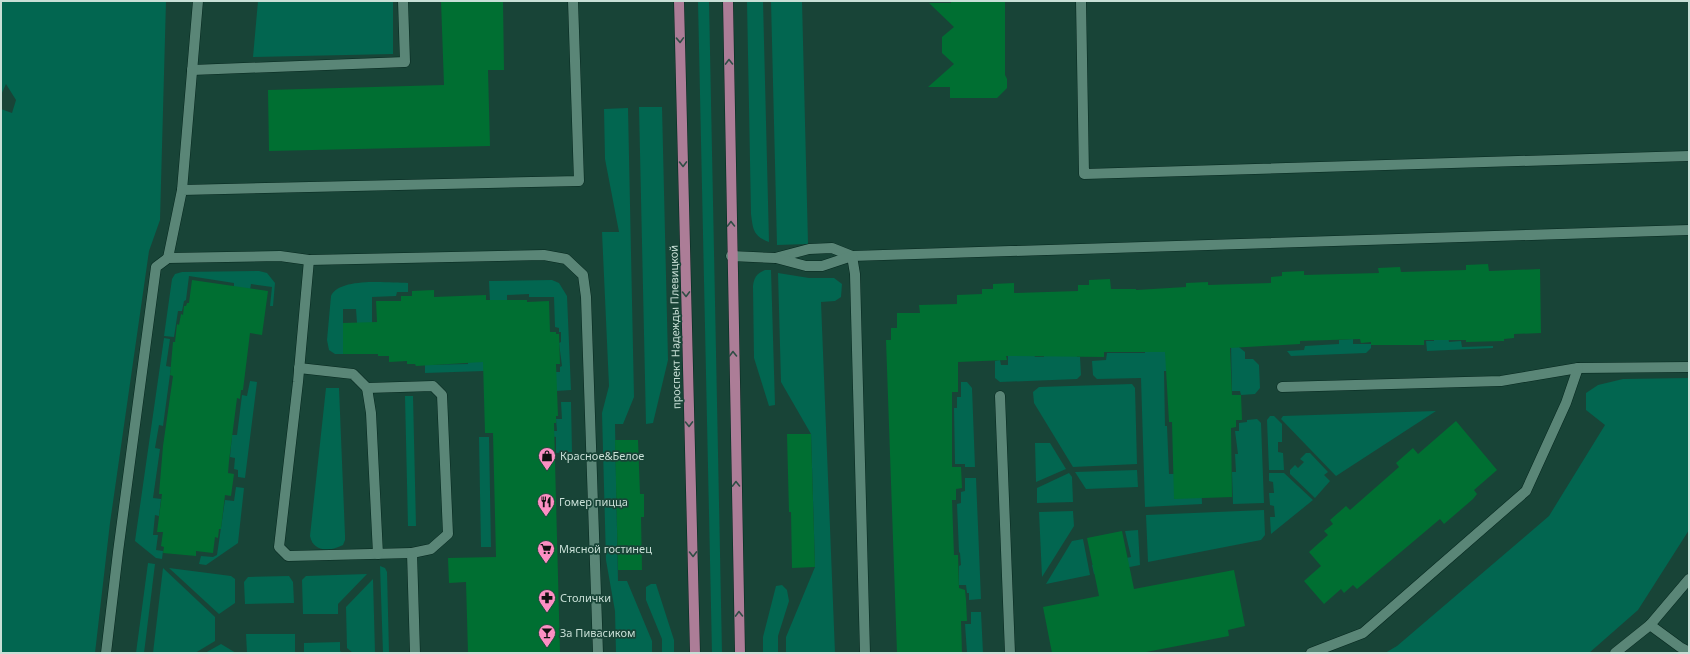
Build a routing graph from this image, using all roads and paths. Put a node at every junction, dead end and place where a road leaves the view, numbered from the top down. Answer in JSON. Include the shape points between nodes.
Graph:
{"nodes":[{"id":1,"x":198,"y":1,"type":"edge"},
{"id":2,"x":403,"y":1,"type":"edge"},
{"id":3,"x":573,"y":1,"type":"edge"},
{"id":4,"x":679,"y":1,"type":"edge"},
{"id":5,"x":728,"y":1,"type":"edge"},
{"id":6,"x":1081,"y":1,"type":"edge"},
{"id":7,"x":192,"y":70,"type":"junction"},
{"id":8,"x":1689,"y":156,"type":"edge"},
{"id":9,"x":182,"y":190,"type":"junction"},
{"id":10,"x":1689,"y":230,"type":"edge"},
{"id":11,"x":731,"y":256,"type":"junction"},
{"id":12,"x":852,"y":256,"type":"junction"},
{"id":13,"x":168,"y":258,"type":"junction"},
{"id":14,"x":775,"y":258,"type":"junction"},
{"id":15,"x":309,"y":260,"type":"junction"},
{"id":16,"x":1689,"y":367,"type":"edge"},
{"id":17,"x":299,"y":368,"type":"junction"},
{"id":18,"x":1578,"y":368,"type":"junction"},
{"id":19,"x":1282,"y":387,"type":"dead end"},
{"id":20,"x":367,"y":388,"type":"junction"},
{"id":21,"x":1000,"y":396,"type":"dead end"},
{"id":22,"x":412,"y":553,"type":"junction"},
{"id":23,"x":378,"y":554,"type":"junction"},
{"id":24,"x":1689,"y":579,"type":"edge"},
{"id":25,"x":1650,"y":625,"type":"junction"},
{"id":26,"x":1689,"y":652,"type":"edge"},
{"id":27,"x":106,"y":653,"type":"edge"},
{"id":28,"x":415,"y":653,"type":"edge"},
{"id":29,"x":598,"y":653,"type":"edge"},
{"id":30,"x":695,"y":653,"type":"edge"},
{"id":31,"x":740,"y":653,"type":"edge"},
{"id":32,"x":865,"y":653,"type":"edge"},
{"id":33,"x":1010,"y":653,"type":"edge"},
{"id":34,"x":1311,"y":653,"type":"edge"},
{"id":35,"x":1615,"y":653,"type":"edge"}],
"edges":[{"from":1,"to":7,"type":"lane"},
{"from":2,"to":7,"type":"lane","via":[[404,62]]},
{"from":3,"to":9,"type":"lane","via":[[579,181]]},
{"from":4,"to":30,"type":"main road","name":"проспект Надежды Плевицкой","one_way":true},
{"from":11,"to":5,"type":"main road","one_way":true},
{"from":6,"to":8,"type":"lane","via":[[1084,174]]},
{"from":7,"to":9,"type":"lane"},
{"from":9,"to":13,"type":"lane"},
{"from":10,"to":12,"type":"lane"},
{"from":11,"to":14,"type":"lane"},
{"from":31,"to":11,"type":"main road","one_way":true},
{"from":12,"to":14,"type":"lane","via":[[822,266],[806,266]]},
{"from":12,"to":14,"type":"lane","via":[[832,248],[809,248]]},
{"from":12,"to":32,"type":"lane","via":[[855,274]]},
{"from":13,"to":15,"type":"lane","via":[[280,256]]},
{"from":13,"to":27,"type":"lane","via":[[156,267]]},
{"from":15,"to":17,"type":"lane"},
{"from":15,"to":29,"type":"lane","via":[[544,256],[566,258],[583,275],[586,297]]},
{"from":16,"to":18,"type":"lane"},
{"from":17,"to":20,"type":"lane","via":[[353,374]]},
{"from":17,"to":23,"type":"lane","via":[[279,547],[288,556]]},
{"from":18,"to":19,"type":"lane","via":[[1501,381]]},
{"from":18,"to":34,"type":"lane","via":[[1566,403],[1526,490],[1363,633]]},
{"from":20,"to":22,"type":"lane","via":[[434,386],[442,395],[448,534],[431,549]]},
{"from":20,"to":23,"type":"lane","via":[[371,413]]},
{"from":21,"to":33,"type":"lane"},
{"from":22,"to":23,"type":"lane"},
{"from":22,"to":28,"type":"lane"},
{"from":24,"to":25,"type":"lane"},
{"from":25,"to":26,"type":"lane"},
{"from":25,"to":35,"type":"lane"}]}
